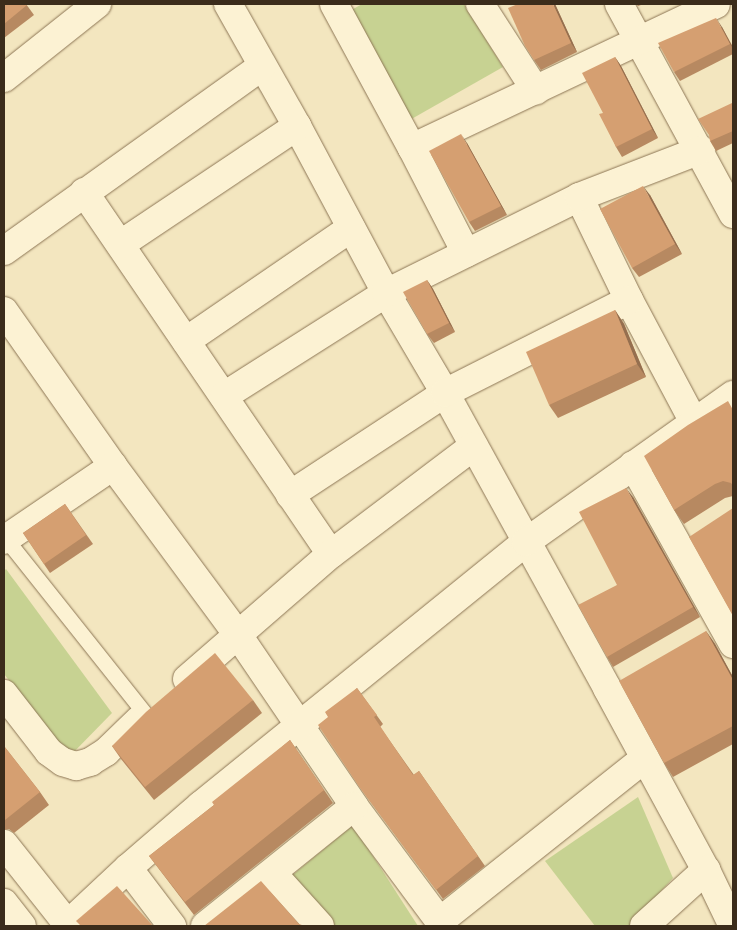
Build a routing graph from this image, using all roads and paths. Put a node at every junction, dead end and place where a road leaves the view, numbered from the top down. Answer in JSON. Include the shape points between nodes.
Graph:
{"nodes":[{"id":1,"x":98,"y":4,"type":"edge"},
{"id":2,"x":228,"y":4,"type":"edge"},
{"id":3,"x":334,"y":4,"type":"edge"},
{"id":4,"x":480,"y":4,"type":"edge"},
{"id":5,"x":619,"y":4,"type":"edge"},
{"id":6,"x":716,"y":4,"type":"edge"},
{"id":7,"x":639,"y":41,"type":"junction"},
{"id":8,"x":262,"y":66,"type":"junction"},
{"id":9,"x":4,"y":78,"type":"edge"},
{"id":10,"x":536,"y":91,"type":"junction"},
{"id":11,"x":297,"y":126,"type":"junction"},
{"id":12,"x":412,"y":148,"type":"junction"},
{"id":13,"x":701,"y":150,"type":"junction"},
{"id":14,"x":84,"y":192,"type":"junction"},
{"id":15,"x":579,"y":197,"type":"junction"},
{"id":16,"x":733,"y":214,"type":"edge"},
{"id":17,"x":351,"y":228,"type":"junction"},
{"id":18,"x":121,"y":244,"type":"junction"},
{"id":19,"x":4,"y":251,"type":"edge"},
{"id":20,"x":466,"y":253,"type":"junction"},
{"id":21,"x":386,"y":293,"type":"junction"},
{"id":22,"x":629,"y":300,"type":"junction"},
{"id":23,"x":4,"y":311,"type":"edge"},
{"id":24,"x":186,"y":341,"type":"junction"},
{"id":25,"x":445,"y":393,"type":"junction"},
{"id":26,"x":224,"y":396,"type":"junction"},
{"id":27,"x":733,"y":396,"type":"edge"},
{"id":28,"x":694,"y":422,"type":"junction"},
{"id":29,"x":474,"y":446,"type":"junction"},
{"id":30,"x":633,"y":465,"type":"junction"},
{"id":31,"x":113,"y":466,"type":"junction"},
{"id":32,"x":290,"y":494,"type":"junction"},
{"id":33,"x":702,"y":531,"type":"edge"},
{"id":34,"x":5,"y":540,"type":"edge"},
{"id":35,"x":526,"y":542,"type":"junction"},
{"id":36,"x":679,"y":546,"type":"junction"},
{"id":37,"x":331,"y":554,"type":"junction"},
{"id":38,"x":728,"y":633,"type":"edge"},
{"id":39,"x":238,"y":636,"type":"junction"},
{"id":40,"x":698,"y":636,"type":"edge"},
{"id":41,"x":632,"y":674,"type":"edge"},
{"id":42,"x":607,"y":688,"type":"junction"},
{"id":43,"x":4,"y":694,"type":"edge"},
{"id":44,"x":145,"y":714,"type":"junction"},
{"id":45,"x":299,"y":725,"type":"junction"},
{"id":46,"x":645,"y":758,"type":"junction"},
{"id":47,"x":354,"y":806,"type":"junction"},
{"id":48,"x":4,"y":844,"type":"edge"},
{"id":49,"x":128,"y":868,"type":"junction"},
{"id":50,"x":706,"y":870,"type":"junction"},
{"id":51,"x":272,"y":874,"type":"junction"},
{"id":52,"x":4,"y":903,"type":"edge"},
{"id":53,"x":441,"y":924,"type":"edge"},
{"id":54,"x":22,"y":926,"type":"edge"},
{"id":55,"x":68,"y":926,"type":"edge"},
{"id":56,"x":172,"y":926,"type":"edge"},
{"id":57,"x":206,"y":926,"type":"edge"},
{"id":58,"x":320,"y":926,"type":"edge"},
{"id":59,"x":644,"y":926,"type":"edge"},
{"id":60,"x":733,"y":926,"type":"edge"}],
"edges":[{"from":1,"to":9,"type":"street"},
{"from":2,"to":8,"type":"street"},
{"from":3,"to":12,"type":"street"},
{"from":4,"to":10,"type":"street"},
{"from":5,"to":7,"type":"street"},
{"from":6,"to":7,"type":"street"},
{"from":7,"to":10,"type":"street"},
{"from":7,"to":13,"type":"street"},
{"from":8,"to":11,"type":"street"},
{"from":8,"to":14,"type":"street"},
{"from":10,"to":12,"type":"street"},
{"from":11,"to":17,"type":"street"},
{"from":11,"to":18,"type":"street"},
{"from":12,"to":20,"type":"street"},
{"from":13,"to":15,"type":"street"},
{"from":13,"to":16,"type":"street"},
{"from":14,"to":18,"type":"street"},
{"from":14,"to":19,"type":"street"},
{"from":15,"to":20,"type":"street"},
{"from":15,"to":22,"type":"street"},
{"from":17,"to":21,"type":"street"},
{"from":17,"to":24,"type":"street"},
{"from":18,"to":24,"type":"street"},
{"from":20,"to":21,"type":"street"},
{"from":21,"to":25,"type":"street"},
{"from":21,"to":26,"type":"street"},
{"from":22,"to":25,"type":"street"},
{"from":22,"to":28,"type":"street"},
{"from":23,"to":31,"type":"street"},
{"from":24,"to":26,"type":"street"},
{"from":25,"to":29,"type":"street"},
{"from":25,"to":32,"type":"street"},
{"from":26,"to":32,"type":"street"},
{"from":27,"to":28,"type":"street"},
{"from":28,"to":30,"type":"street"},
{"from":29,"to":35,"type":"street"},
{"from":29,"to":37,"type":"street"},
{"from":30,"to":35,"type":"street"},
{"from":30,"to":36,"type":"street"},
{"from":31,"to":34,"type":"street"},
{"from":31,"to":39,"type":"street"},
{"from":32,"to":37,"type":"street"},
{"from":33,"to":36,"type":"street"},
{"from":34,"to":44,"type":"lane"},
{"from":35,"to":42,"type":"street"},
{"from":35,"to":45,"type":"street"},
{"from":36,"to":38,"type":"street"},
{"from":37,"to":39,"type":"street"},
{"from":38,"to":40,"type":"street"},
{"from":39,"to":44,"type":"street"},
{"from":39,"to":45,"type":"street"},
{"from":41,"to":42,"type":"street"},
{"from":42,"to":46,"type":"street"},
{"from":43,"to":44,"type":"street","via":[[49,752],[76,766],[106,752]]},
{"from":45,"to":47,"type":"street"},
{"from":45,"to":49,"type":"street"},
{"from":46,"to":50,"type":"street"},
{"from":46,"to":53,"type":"street"},
{"from":47,"to":51,"type":"street"},
{"from":47,"to":53,"type":"street"},
{"from":48,"to":55,"type":"street"},
{"from":49,"to":55,"type":"street"},
{"from":49,"to":56,"type":"street"},
{"from":50,"to":59,"type":"street"},
{"from":50,"to":60,"type":"street"},
{"from":51,"to":57,"type":"street"},
{"from":51,"to":58,"type":"street"},
{"from":52,"to":54,"type":"street"}]}
